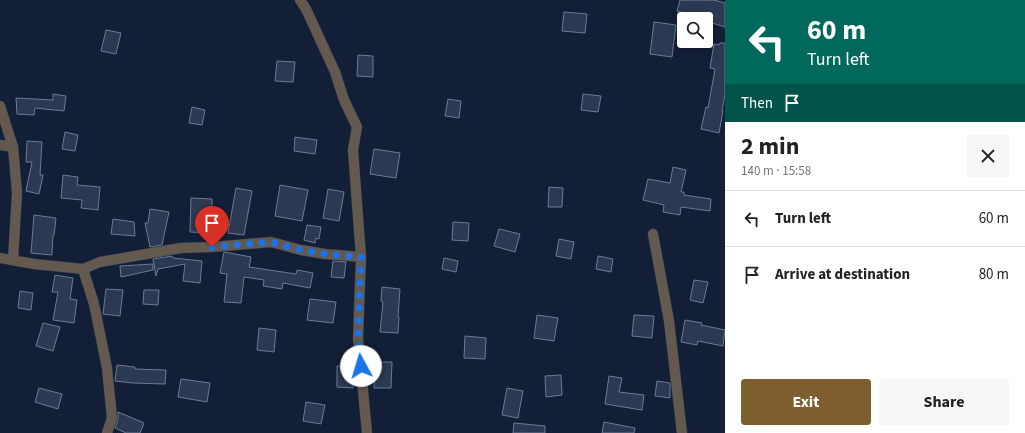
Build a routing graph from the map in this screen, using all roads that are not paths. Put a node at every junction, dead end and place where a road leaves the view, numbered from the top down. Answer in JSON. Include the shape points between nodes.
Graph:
{"nodes":[{"id":1,"x":300,"y":0,"type":"edge"},
{"id":2,"x":0,"y":106,"type":"edge"},
{"id":3,"x":0,"y":145,"type":"edge"},
{"id":4,"x":13,"y":147,"type":"junction"},
{"id":5,"x":653,"y":234,"type":"dead end"},
{"id":6,"x":361,"y":257,"type":"junction"},
{"id":7,"x":0,"y":258,"type":"edge"},
{"id":8,"x":13,"y":260,"type":"junction"},
{"id":9,"x":83,"y":269,"type":"junction"},
{"id":10,"x":107,"y":433,"type":"edge"},
{"id":11,"x":367,"y":433,"type":"edge"},
{"id":12,"x":682,"y":433,"type":"edge"}],
"edges":[{"from":1,"to":6,"type":"street","via":[[335,72],[357,128],[353,150]]},
{"from":2,"to":4,"type":"street"},
{"from":3,"to":4,"type":"street"},
{"from":4,"to":8,"type":"street","via":[[17,193]]},
{"from":5,"to":12,"type":"street","via":[[669,321]]},
{"from":6,"to":9,"type":"street","via":[[301,250],[271,242],[169,249],[100,262]]},
{"from":6,"to":11,"type":"street","via":[[358,339]]},
{"from":7,"to":8,"type":"street"},
{"from":8,"to":9,"type":"street"},
{"from":9,"to":10,"type":"street","via":[[94,304],[107,368],[112,418]]}]}
